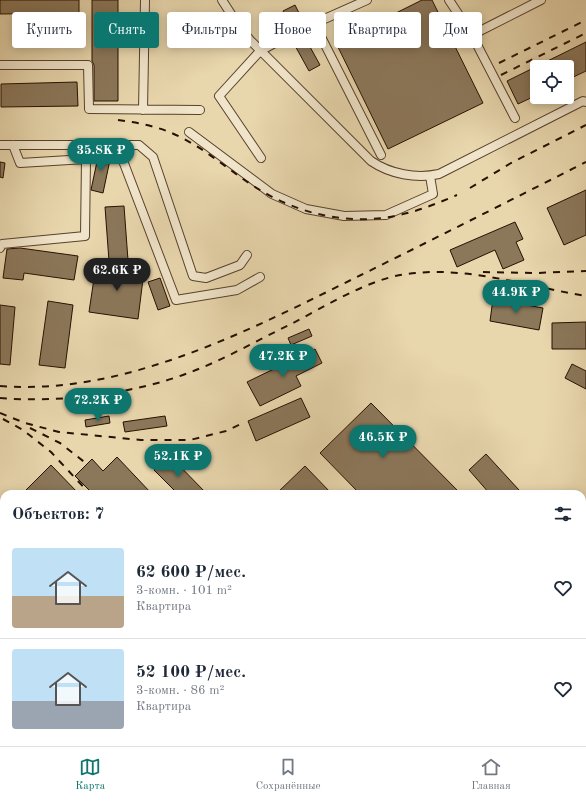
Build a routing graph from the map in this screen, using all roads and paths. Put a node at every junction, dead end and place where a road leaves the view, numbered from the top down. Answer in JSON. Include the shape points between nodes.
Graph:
{"nodes":[{"id":1,"x":145,"y":0,"type":"edge"},
{"id":2,"x":222,"y":0,"type":"edge"},
{"id":3,"x":367,"y":0,"type":"edge"},
{"id":4,"x":449,"y":0,"type":"edge"},
{"id":5,"x":541,"y":0,"type":"edge"},
{"id":6,"x":457,"y":12,"type":"edge"},
{"id":7,"x":326,"y":18,"type":"edge"},
{"id":8,"x":482,"y":30,"type":"edge"},
{"id":9,"x":326,"y":47,"type":"edge"},
{"id":10,"x":265,"y":48,"type":"edge"},
{"id":11,"x":479,"y":48,"type":"edge"},
{"id":12,"x":260,"y":51,"type":"junction"},
{"id":13,"x":0,"y":65,"type":"edge"},
{"id":14,"x":586,"y":102,"type":"edge"},
{"id":15,"x":143,"y":110,"type":"junction"},
{"id":16,"x":200,"y":110,"type":"dead end"},
{"id":17,"x":515,"y":118,"type":"dead end"},
{"id":18,"x":189,"y":132,"type":"dead end"},
{"id":19,"x":0,"y":145,"type":"edge"},
{"id":20,"x":12,"y":145,"type":"junction"},
{"id":21,"x":117,"y":145,"type":"junction"},
{"id":22,"x":381,"y":155,"type":"dead end"},
{"id":23,"x":261,"y":158,"type":"dead end"},
{"id":24,"x":430,"y":176,"type":"junction"},
{"id":25,"x":0,"y":248,"type":"edge"},
{"id":26,"x":247,"y":255,"type":"dead end"},
{"id":27,"x":260,"y":277,"type":"dead end"}],
"edges":[{"from":1,"to":15,"type":"street"},
{"from":2,"to":12,"type":"street","via":[[238,25]]},
{"from":3,"to":7,"type":"street"},
{"from":4,"to":6,"type":"street"},
{"from":5,"to":8,"type":"street"},
{"from":9,"to":22,"type":"street"},
{"from":10,"to":12,"type":"street"},
{"from":11,"to":17,"type":"street"},
{"from":12,"to":23,"type":"street","via":[[219,96]]},
{"from":12,"to":24,"type":"street","via":[[378,167],[416,176]]},
{"from":13,"to":15,"type":"street","via":[[88,65],[88,109]]},
{"from":14,"to":24,"type":"street","via":[[583,101],[447,170]]},
{"from":15,"to":16,"type":"street"},
{"from":18,"to":24,"type":"street","via":[[272,194],[306,209],[344,216],[386,215],[433,194]]},
{"from":19,"to":20,"type":"street"},
{"from":20,"to":21,"type":"street"},
{"from":20,"to":25,"type":"street","via":[[20,163],[86,160],[85,236],[2,244]]},
{"from":21,"to":26,"type":"street","via":[[139,145],[153,157],[193,276],[206,278],[240,265]]},
{"from":21,"to":27,"type":"street","via":[[176,300],[237,290]]}]}
